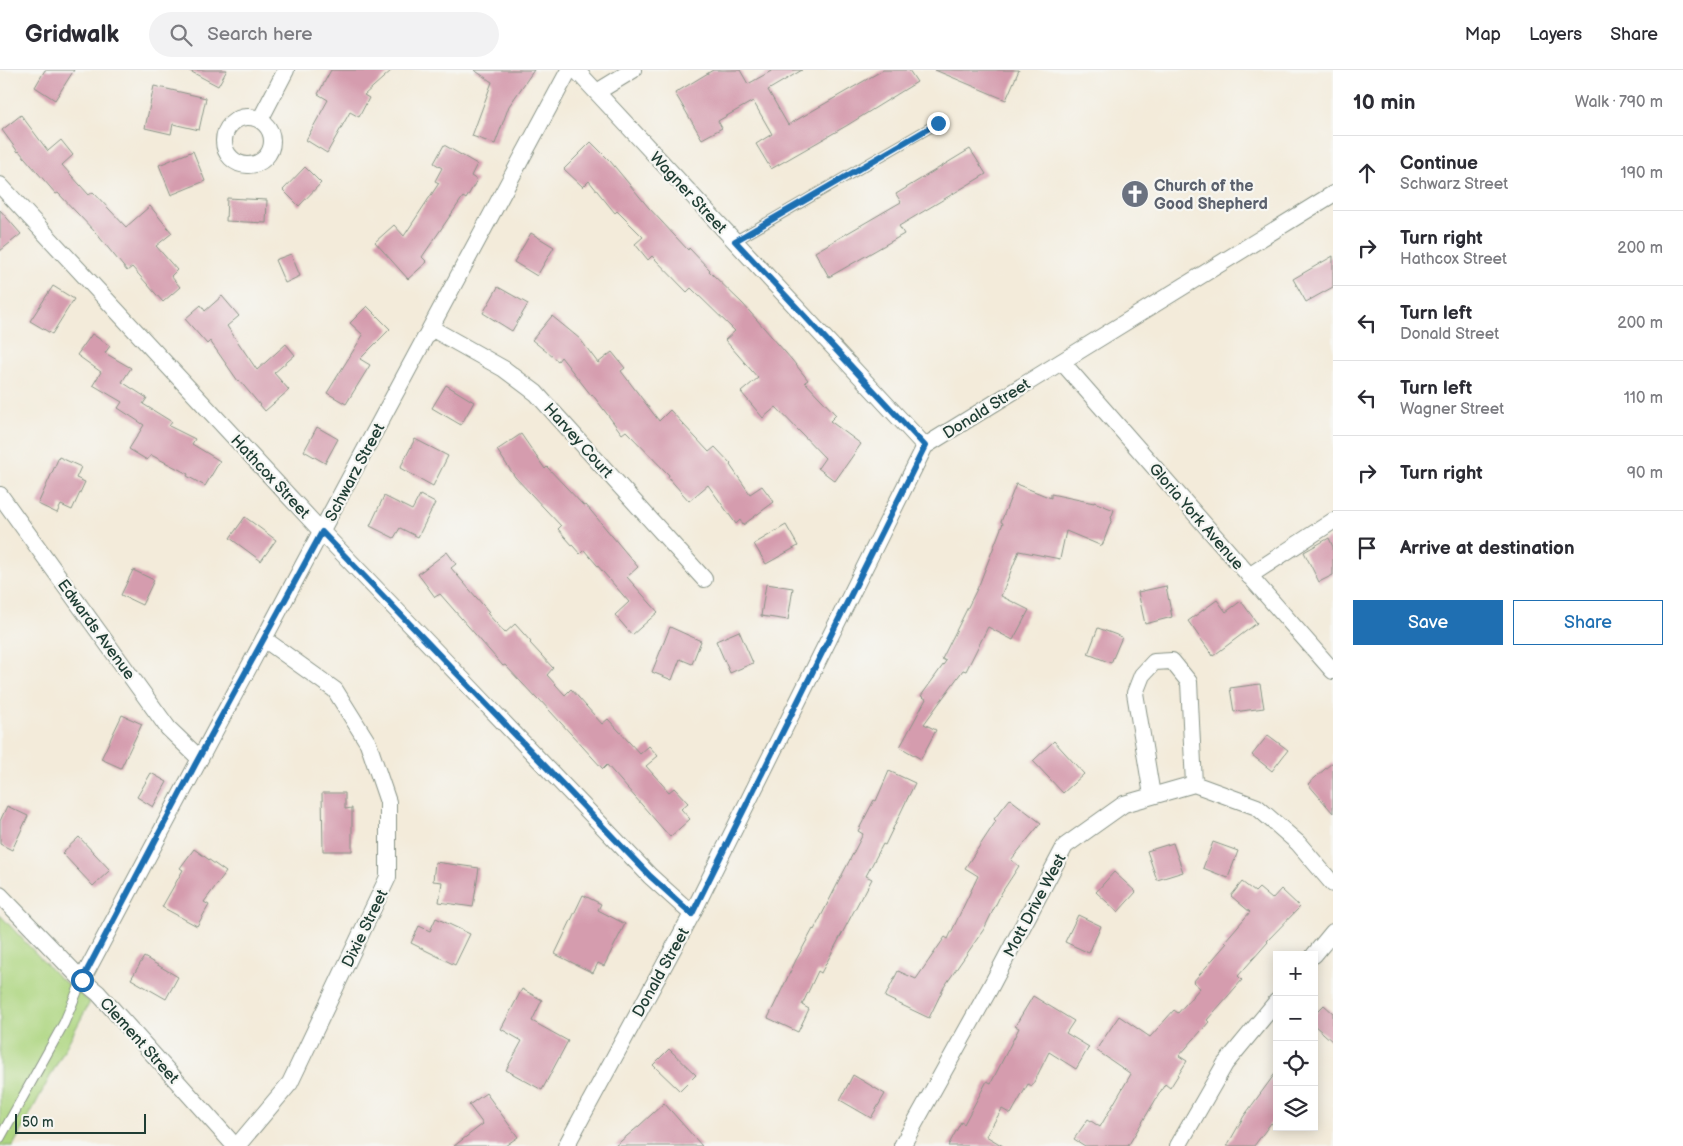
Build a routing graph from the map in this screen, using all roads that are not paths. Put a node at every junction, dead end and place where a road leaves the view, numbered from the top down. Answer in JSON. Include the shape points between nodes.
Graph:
{"nodes":[{"id":1,"x":286,"y":70,"type":"edge"},
{"id":2,"x":569,"y":70,"type":"edge"},
{"id":3,"x":576,"y":70,"type":"edge"},
{"id":4,"x":633,"y":70,"type":"edge"},
{"id":5,"x":597,"y":92,"type":"junction"},
{"id":6,"x":260,"y":120,"type":"dead end"},
{"id":7,"x":938,"y":123,"type":"dead end"},
{"id":8,"x":0,"y":185,"type":"edge"},
{"id":9,"x":1333,"y":194,"type":"edge"},
{"id":10,"x":735,"y":241,"type":"junction"},
{"id":11,"x":431,"y":328,"type":"junction"},
{"id":12,"x":1062,"y":362,"type":"junction"},
{"id":13,"x":925,"y":446,"type":"junction"},
{"id":14,"x":0,"y":495,"type":"edge"},
{"id":15,"x":1333,"y":521,"type":"edge"},
{"id":16,"x":322,"y":532,"type":"junction"},
{"id":17,"x":1249,"y":576,"type":"junction"},
{"id":18,"x":704,"y":579,"type":"dead end"},
{"id":19,"x":264,"y":639,"type":"junction"},
{"id":20,"x":1333,"y":671,"type":"edge"},
{"id":21,"x":199,"y":758,"type":"junction"},
{"id":22,"x":1194,"y":784,"type":"junction"},
{"id":23,"x":1152,"y":795,"type":"junction"},
{"id":24,"x":1333,"y":884,"type":"edge"},
{"id":25,"x":0,"y":895,"type":"edge"},
{"id":26,"x":692,"y":914,"type":"junction"},
{"id":27,"x":1333,"y":932,"type":"edge"},
{"id":28,"x":1317,"y":951,"type":"edge"},
{"id":29,"x":82,"y":980,"type":"junction"},
{"id":30,"x":1273,"y":1006,"type":"edge"},
{"id":31,"x":0,"y":1138,"type":"edge"},
{"id":32,"x":236,"y":1146,"type":"edge"},
{"id":33,"x":566,"y":1146,"type":"edge"},
{"id":34,"x":902,"y":1146,"type":"edge"},
{"id":35,"x":1178,"y":1146,"type":"edge"}],
"edges":[{"from":1,"to":6,"type":"street"},
{"from":2,"to":11,"type":"street","name":"Schwarz Street"},
{"from":3,"to":5,"type":"street","name":"Wagner Street"},
{"from":4,"to":5,"type":"street"},
{"from":5,"to":10,"type":"street","name":"Wagner Street"},
{"from":7,"to":10,"type":"lane"},
{"from":8,"to":16,"type":"street","name":"Hathcox Street"},
{"from":9,"to":12,"type":"street","name":"Donald Street"},
{"from":10,"to":13,"type":"street","name":"Wagner Street"},
{"from":11,"to":16,"type":"street","name":"Schwarz Street"},
{"from":11,"to":18,"type":"street","name":"Harvey Court","via":[[504,369],[536,393]]},
{"from":12,"to":13,"type":"street","name":"Donald Street"},
{"from":12,"to":17,"type":"street","name":"Gloria York Avenue"},
{"from":13,"to":26,"type":"street","name":"Donald Street"},
{"from":14,"to":21,"type":"street","name":"Edwards Avenue","via":[[168,728]]},
{"from":15,"to":17,"type":"street"},
{"from":16,"to":19,"type":"street","name":"Schwarz Street"},
{"from":16,"to":26,"type":"street","name":"Hathcox Street","via":[[650,876]]},
{"from":17,"to":20,"type":"street","name":"Gloria York Avenue"},
{"from":19,"to":21,"type":"street","name":"Schwarz Street"},
{"from":19,"to":32,"type":"street","name":"Dixie Street","via":[[335,690],[368,743],[388,802],[388,877],[290,1083]]},
{"from":21,"to":29,"type":"street","name":"Schwarz Street"},
{"from":22,"to":23,"type":"street","name":"Mott Drive West"},
{"from":22,"to":23,"type":"street","via":[[1189,682],[1172,662],[1154,662],[1142,675],[1135,693]]},
{"from":22,"to":24,"type":"street","via":[[1257,808],[1298,843]]},
{"from":23,"to":34,"type":"street","name":"Mott Drive West","via":[[1124,804],[1066,846]]},
{"from":25,"to":29,"type":"street","name":"Clement Street"},
{"from":26,"to":33,"type":"street","name":"Donald Street"},
{"from":27,"to":28,"type":"street"},
{"from":29,"to":31,"type":"lane","via":[[64,1024]]},
{"from":29,"to":32,"type":"street","name":"Clement Street","via":[[98,993]]},
{"from":30,"to":35,"type":"street","via":[[1225,1064]]}]}
